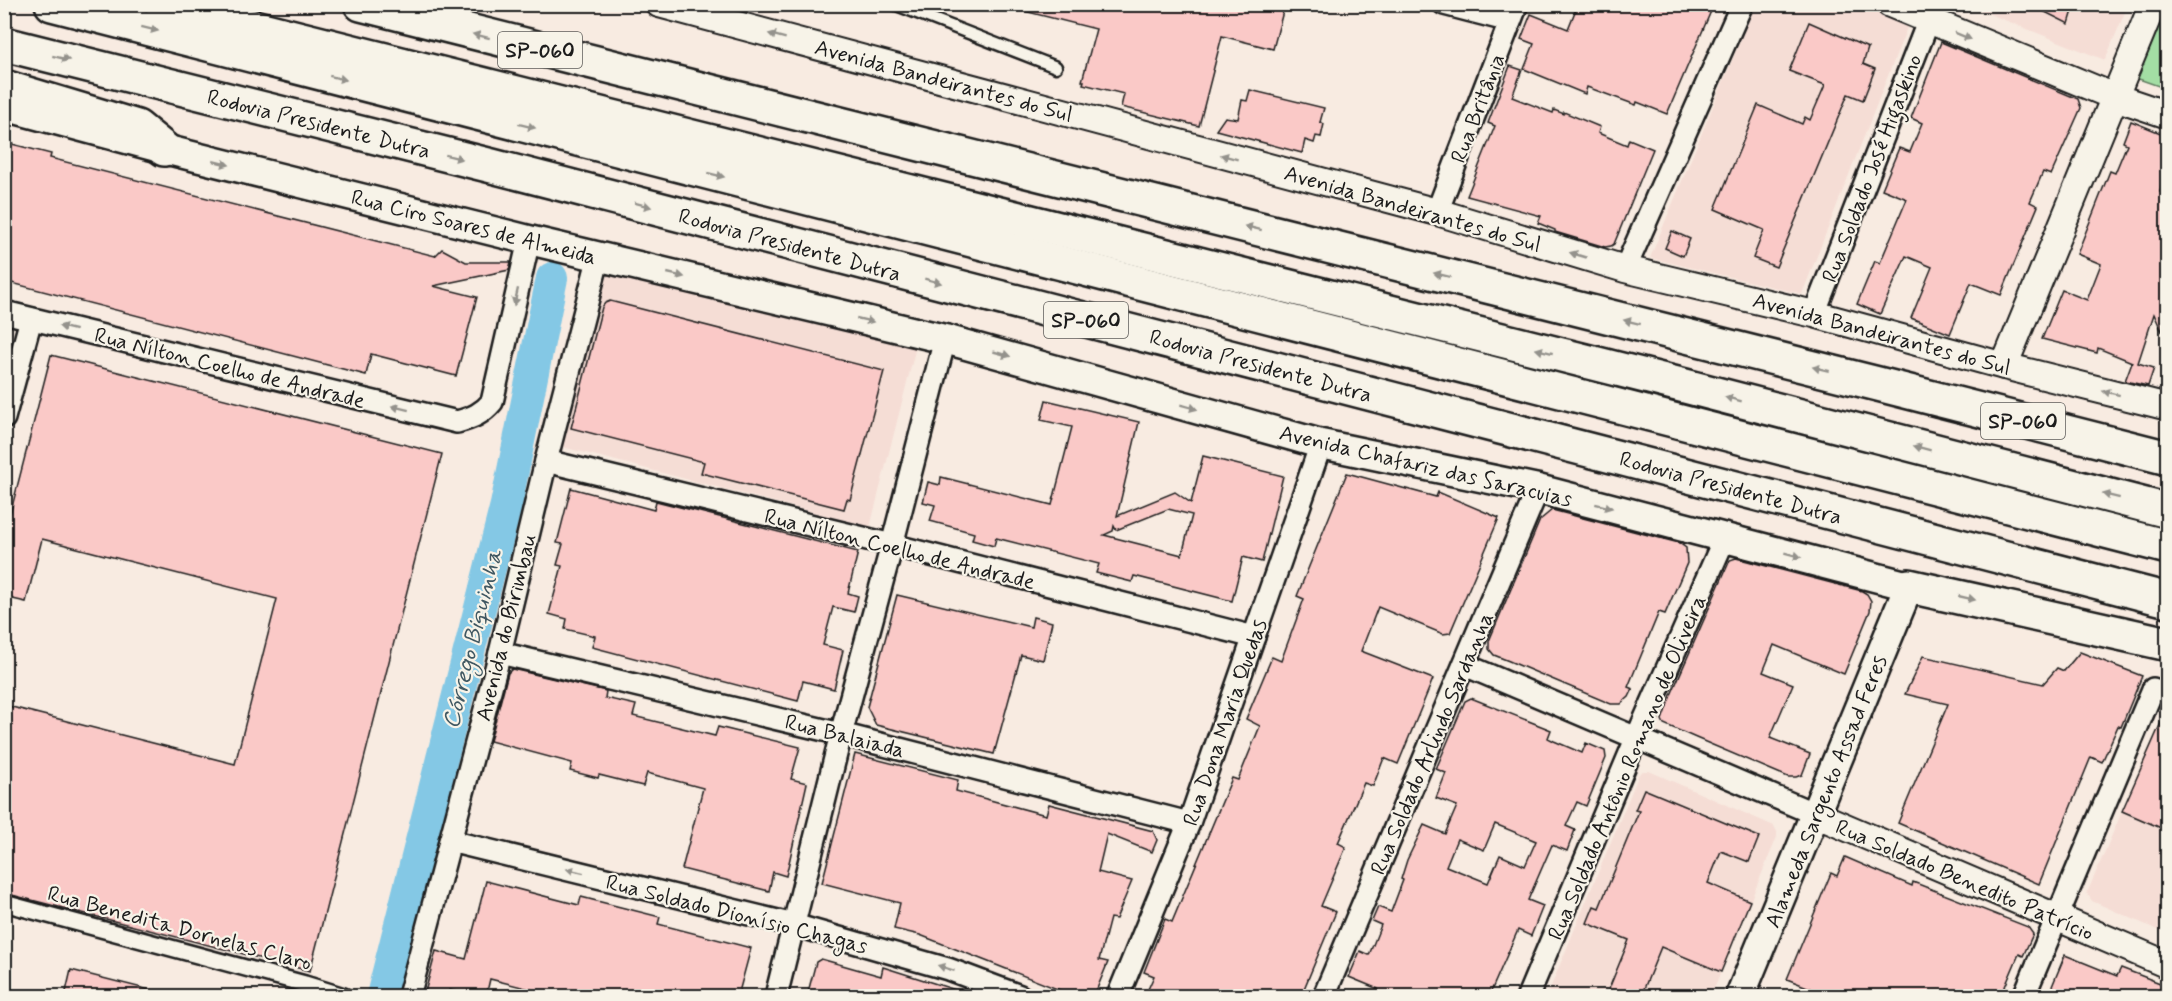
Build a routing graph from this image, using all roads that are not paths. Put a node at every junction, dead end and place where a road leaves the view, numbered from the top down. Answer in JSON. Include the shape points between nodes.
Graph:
{"nodes":[{"id":1,"x":52,"y":4,"type":"edge"},
{"id":2,"x":162,"y":4,"type":"edge"},
{"id":3,"x":361,"y":4,"type":"edge"},
{"id":4,"x":659,"y":4,"type":"edge"},
{"id":5,"x":894,"y":4,"type":"edge"},
{"id":6,"x":1444,"y":4,"type":"edge"},
{"id":7,"x":1742,"y":4,"type":"edge"},
{"id":8,"x":1890,"y":4,"type":"edge"},
{"id":9,"x":2153,"y":4,"type":"edge"},
{"id":10,"x":1513,"y":13,"type":"edge"},
{"id":11,"x":431,"y":15,"type":"edge"},
{"id":12,"x":1928,"y":22,"type":"junction"},
{"id":13,"x":4,"y":44,"type":"edge"},
{"id":14,"x":1056,"y":67,"type":"dead end"},
{"id":15,"x":4,"y":87,"type":"edge"},
{"id":16,"x":2115,"y":97,"type":"junction"},
{"id":17,"x":4,"y":106,"type":"edge"},
{"id":18,"x":2168,"y":115,"type":"edge"},
{"id":19,"x":164,"y":149,"type":"junction"},
{"id":20,"x":1437,"y":212,"type":"junction"},
{"id":21,"x":529,"y":240,"type":"junction"},
{"id":22,"x":599,"y":256,"type":"junction"},
{"id":23,"x":1625,"y":269,"type":"junction"},
{"id":24,"x":4,"y":312,"type":"edge"},
{"id":25,"x":1814,"y":314,"type":"junction"},
{"id":26,"x":32,"y":319,"type":"junction"},
{"id":27,"x":945,"y":339,"type":"junction"},
{"id":28,"x":2004,"y":366,"type":"junction"},
{"id":29,"x":1878,"y":384,"type":"junction"},
{"id":30,"x":2168,"y":407,"type":"edge"},
{"id":31,"x":4,"y":418,"type":"edge"},
{"id":32,"x":1321,"y":444,"type":"junction"},
{"id":33,"x":2168,"y":458,"type":"edge"},
{"id":34,"x":546,"y":461,"type":"junction"},
{"id":35,"x":2168,"y":481,"type":"edge"},
{"id":36,"x":1538,"y":489,"type":"junction"},
{"id":37,"x":2168,"y":511,"type":"edge"},
{"id":38,"x":1725,"y":537,"type":"junction"},
{"id":39,"x":892,"y":545,"type":"junction"},
{"id":40,"x":2168,"y":547,"type":"edge"},
{"id":41,"x":1910,"y":586,"type":"junction"},
{"id":42,"x":2168,"y":600,"type":"edge"},
{"id":43,"x":1254,"y":637,"type":"junction"},
{"id":44,"x":2168,"y":644,"type":"edge"},
{"id":45,"x":500,"y":652,"type":"junction"},
{"id":46,"x":1465,"y":665,"type":"junction"},
{"id":47,"x":2153,"y":689,"type":"dead end"},
{"id":48,"x":841,"y":734,"type":"junction"},
{"id":49,"x":1636,"y":739,"type":"junction"},
{"id":50,"x":1815,"y":814,"type":"junction"},
{"id":51,"x":1189,"y":824,"type":"junction"},
{"id":52,"x":450,"y":841,"type":"junction"},
{"id":53,"x":4,"y":903,"type":"edge"},
{"id":54,"x":2057,"y":919,"type":"junction"},
{"id":55,"x":794,"y":925,"type":"junction"},
{"id":56,"x":2168,"y":965,"type":"edge"},
{"id":57,"x":344,"y":996,"type":"edge"},
{"id":58,"x":409,"y":996,"type":"edge"},
{"id":59,"x":776,"y":996,"type":"edge"},
{"id":60,"x":1020,"y":996,"type":"edge"},
{"id":61,"x":1118,"y":996,"type":"edge"},
{"id":62,"x":1324,"y":996,"type":"edge"},
{"id":63,"x":1528,"y":996,"type":"edge"},
{"id":64,"x":1740,"y":996,"type":"edge"},
{"id":65,"x":2024,"y":996,"type":"edge"}],
"edges":[{"from":1,"to":40,"type":"highway","number":"SP-060","one_way":true},
{"from":37,"to":2,"type":"highway","number":"SP-060","one_way":true},
{"from":3,"to":11,"type":"highway","number":"SP-060"},
{"from":20,"to":4,"type":"street","name":"Avenida Bandeirantes do Sul","one_way":true},
{"from":5,"to":14,"type":"lane"},
{"from":6,"to":10,"type":"street"},
{"from":7,"to":23,"type":"street"},
{"from":8,"to":12,"type":"street"},
{"from":9,"to":16,"type":"street"},
{"from":10,"to":20,"type":"street","name":"Rua Britânia"},
{"from":29,"to":11,"type":"highway","number":"SP-060","one_way":true},
{"from":12,"to":16,"type":"street","one_way":true},
{"from":12,"to":25,"type":"street","name":"Rua Soldado José Higaskino"},
{"from":13,"to":42,"type":"highway","name":"Rodovia Presidente Dutra","number":"SP-060","one_way":true},
{"from":15,"to":19,"type":"highway","via":[[137,127]]},
{"from":16,"to":18,"type":"street"},
{"from":16,"to":28,"type":"street"},
{"from":17,"to":19,"type":"main road","name":"Rua Ciro Soares de Almeida"},
{"from":19,"to":21,"type":"main road","name":"Rua Ciro Soares de Almeida","one_way":true},
{"from":23,"to":20,"type":"street","name":"Avenida Bandeirantes do Sul","one_way":true},
{"from":21,"to":22,"type":"main road","name":"Rua Ciro Soares de Almeida"},
{"from":21,"to":26,"type":"street","name":"Rua Nílton Coelho de Andrade","one_way":true,"via":[[492,402],[483,412],[457,422]]},
{"from":22,"to":27,"type":"main road","name":"Rua Ciro Soares de Almeida","one_way":true},
{"from":22,"to":34,"type":"street","name":"Avenida do Birimbau"},
{"from":23,"to":25,"type":"street","name":"Avenida Bandeirantes do Sul"},
{"from":24,"to":26,"type":"street","name":"Rua Nílton Coelho de Andrade"},
{"from":25,"to":28,"type":"street","name":"Avenida Bandeirantes do Sul"},
{"from":26,"to":31,"type":"street"},
{"from":27,"to":32,"type":"main road","name":"Avenida Chafariz das Saracuias","one_way":true},
{"from":27,"to":39,"type":"street"},
{"from":30,"to":28,"type":"street","name":"Avenida Bandeirantes do Sul","one_way":true},
{"from":29,"to":33,"type":"highway","number":"SP-060"},
{"from":29,"to":35,"type":"highway","via":[[1920,410]]},
{"from":32,"to":36,"type":"main road","name":"Avenida Chafariz das Saracuias"},
{"from":32,"to":43,"type":"street","name":"Rua Dona Maria Quedas"},
{"from":34,"to":39,"type":"street","name":"Rua Nílton Coelho de Andrade"},
{"from":34,"to":45,"type":"street","name":"Avenida do Birimbau"},
{"from":36,"to":38,"type":"main road","name":"Avenida Chafariz das Saracuias","one_way":true},
{"from":36,"to":46,"type":"street","name":"Rua Soldado Arlindo Sardanha"},
{"from":38,"to":41,"type":"main road","name":"Avenida Chafariz das Saracuias","one_way":true},
{"from":38,"to":49,"type":"street","name":"Rua Soldado Antônio Romano de Oliveira"},
{"from":39,"to":43,"type":"street","name":"Rua Nílton Coelho de Andrade"},
{"from":39,"to":48,"type":"street"},
{"from":41,"to":44,"type":"highway","one_way":true},
{"from":41,"to":50,"type":"main road","name":"Alameda Sargento Assad Feres"},
{"from":43,"to":51,"type":"street","name":"Rua Dona Maria Quedas"},
{"from":45,"to":48,"type":"street","name":"Rua Balaiada"},
{"from":45,"to":52,"type":"street","name":"Avenida do Birimbau"},
{"from":46,"to":49,"type":"street","name":"Rua Soldado Benedito Patrício"},
{"from":46,"to":62,"type":"street","name":"Rua Soldado Arlindo Sardanha"},
{"from":47,"to":54,"type":"street"},
{"from":48,"to":51,"type":"street","name":"Rua Balaiada"},
{"from":48,"to":55,"type":"street"},
{"from":49,"to":50,"type":"street","name":"Rua Soldado Benedito Patrício"},
{"from":49,"to":63,"type":"street","name":"Rua Soldado Antônio Romano de Oliveira"},
{"from":50,"to":54,"type":"street","name":"Rua Soldado Benedito Patrício"},
{"from":50,"to":64,"type":"main road","name":"Alameda Sargento Assad Feres"},
{"from":51,"to":61,"type":"street","name":"Rua Dona Maria Quedas"},
{"from":55,"to":52,"type":"street","name":"Rua Soldado Dionísio Chagas","one_way":true},
{"from":52,"to":58,"type":"street","name":"Avenida do Birimbau"},
{"from":53,"to":57,"type":"street","name":"Rua Benedita Dornelas Claro"},
{"from":54,"to":56,"type":"street","name":"Rua Soldado Benedito Patrício"},
{"from":54,"to":65,"type":"street"},
{"from":55,"to":59,"type":"street"},
{"from":60,"to":55,"type":"street","name":"Rua Soldado Dionísio Chagas","one_way":true,"via":[[948,969]]}]}
